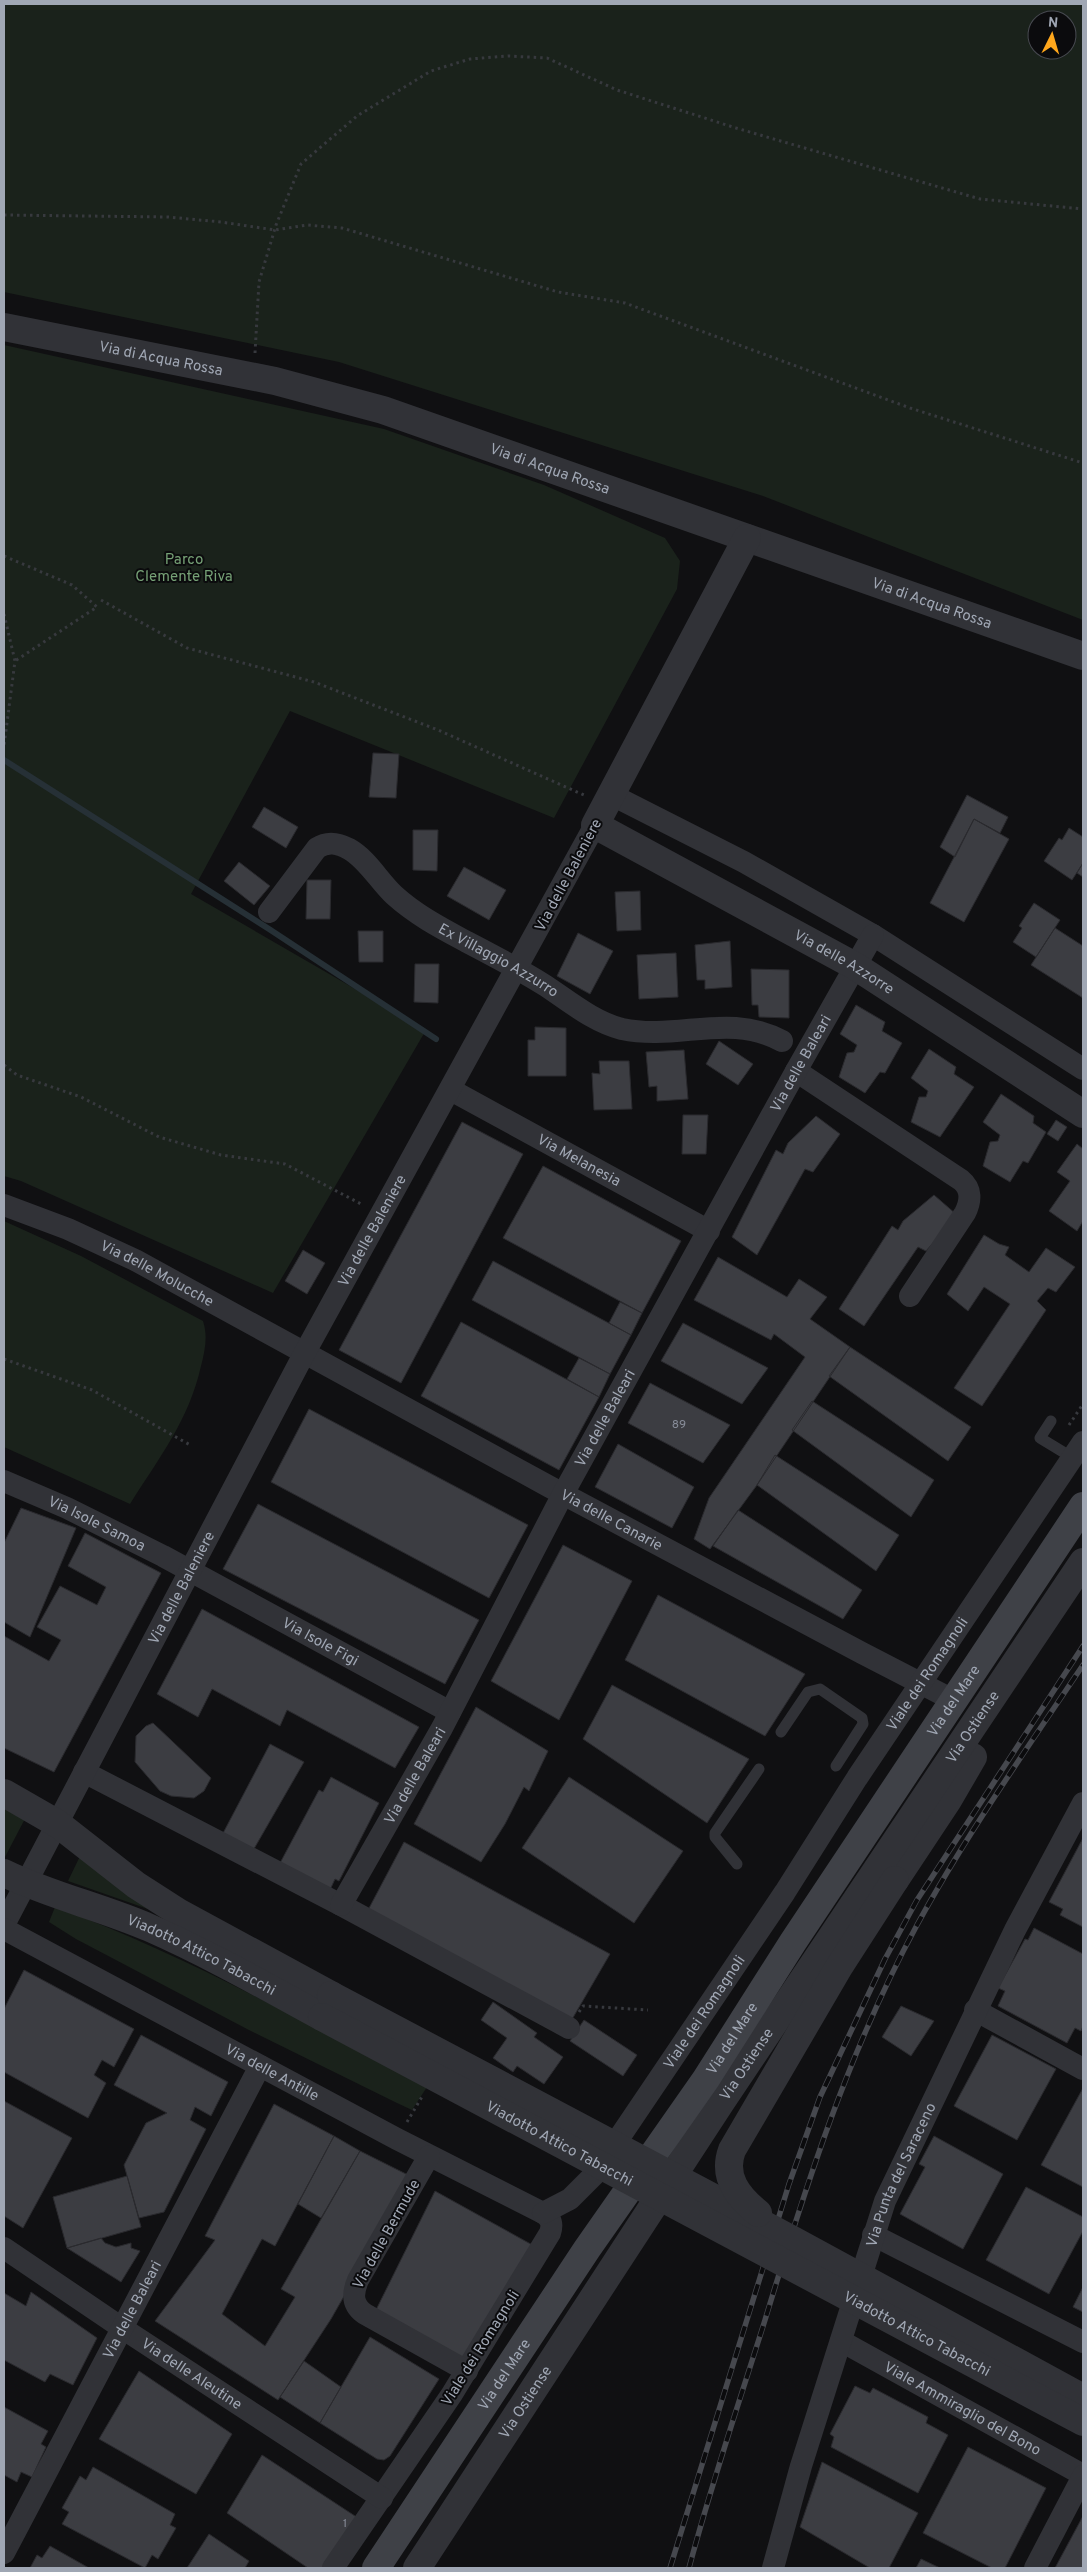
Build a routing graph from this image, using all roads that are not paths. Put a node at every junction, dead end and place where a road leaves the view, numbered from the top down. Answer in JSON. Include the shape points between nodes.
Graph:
{"nodes":[{"id":1,"x":4,"y":327,"type":"edge"},
{"id":2,"x":747,"y":538,"type":"junction"},
{"id":3,"x":1083,"y":656,"type":"edge"},
{"id":4,"x":603,"y":808,"type":"junction"},
{"id":5,"x":269,"y":912,"type":"dead end"},
{"id":6,"x":873,"y":935,"type":"junction"},
{"id":7,"x":855,"y":966,"type":"junction"},
{"id":8,"x":517,"y":969,"type":"junction"},
{"id":9,"x":782,"y":1041,"type":"dead end"},
{"id":10,"x":1083,"y":1069,"type":"edge"},
{"id":11,"x":796,"y":1071,"type":"junction"},
{"id":12,"x":451,"y":1090,"type":"junction"},
{"id":13,"x":1083,"y":1114,"type":"edge"},
{"id":14,"x":4,"y":1205,"type":"edge"},
{"id":15,"x":709,"y":1230,"type":"junction"},
{"id":16,"x":910,"y":1296,"type":"dead end"},
{"id":17,"x":304,"y":1354,"type":"junction"},
{"id":18,"x":1051,"y":1421,"type":"dead end"},
{"id":19,"x":1078,"y":1450,"type":"edge"},
{"id":20,"x":4,"y":1481,"type":"edge"},
{"id":21,"x":563,"y":1494,"type":"junction"},
{"id":22,"x":1083,"y":1506,"type":"edge"},
{"id":23,"x":1083,"y":1562,"type":"edge"},
{"id":24,"x":190,"y":1570,"type":"junction"},
{"id":25,"x":921,"y":1683,"type":"junction"},
{"id":26,"x":999,"y":1689,"type":"junction"},
{"id":27,"x":954,"y":1700,"type":"junction"},
{"id":28,"x":450,"y":1712,"type":"junction"},
{"id":29,"x":781,"y":1732,"type":"dead end"},
{"id":30,"x":836,"y":1766,"type":"dead end"},
{"id":31,"x":758,"y":1769,"type":"dead end"},
{"id":32,"x":84,"y":1772,"type":"junction"},
{"id":33,"x":4,"y":1793,"type":"edge"},
{"id":34,"x":1083,"y":1804,"type":"edge"},
{"id":35,"x":58,"y":1824,"type":"junction"},
{"id":36,"x":737,"y":1864,"type":"dead end"},
{"id":37,"x":15,"y":1879,"type":"edge"},
{"id":38,"x":341,"y":1905,"type":"junction"},
{"id":39,"x":4,"y":1927,"type":"edge"},
{"id":40,"x":327,"y":2006,"type":"junction"},
{"id":41,"x":975,"y":2010,"type":"junction"},
{"id":42,"x":570,"y":2028,"type":"road end"},
{"id":43,"x":260,"y":2066,"type":"junction"},
{"id":44,"x":1083,"y":2070,"type":"edge"},
{"id":45,"x":429,"y":2156,"type":"junction"},
{"id":46,"x":543,"y":2213,"type":"junction"},
{"id":47,"x":873,"y":2235,"type":"junction"},
{"id":48,"x":793,"y":2240,"type":"junction"},
{"id":49,"x":4,"y":2248,"type":"edge"},
{"id":50,"x":122,"y":2328,"type":"junction"},
{"id":51,"x":841,"y":2341,"type":"junction"},
{"id":52,"x":1083,"y":2342,"type":"edge"},
{"id":53,"x":466,"y":2371,"type":"junction"},
{"id":54,"x":1083,"y":2398,"type":"edge"},
{"id":55,"x":1083,"y":2422,"type":"edge"},
{"id":56,"x":1083,"y":2475,"type":"edge"},
{"id":57,"x":382,"y":2498,"type":"junction"},
{"id":58,"x":4,"y":2553,"type":"edge"},
{"id":59,"x":333,"y":2568,"type":"edge"},
{"id":60,"x":376,"y":2568,"type":"edge"},
{"id":61,"x":417,"y":2568,"type":"edge"},
{"id":62,"x":773,"y":2568,"type":"edge"},
{"id":63,"x":1035,"y":2568,"type":"edge"}],
"edges":[{"from":1,"to":2,"type":"street","name":"Via di Acqua Rossa","via":[[254,377],[383,410]]},
{"from":2,"to":3,"type":"street","name":"Via di Acqua Rossa"},
{"from":2,"to":4,"type":"street","name":"Via delle Baleniere"},
{"from":4,"to":6,"type":"street","via":[[744,862]]},
{"from":4,"to":7,"type":"street","name":"Via delle Azzorre"},
{"from":4,"to":8,"type":"street","name":"Via delle Baleniere"},
{"from":5,"to":8,"type":"street","name":"Ex Villaggio Azzurro","via":[[317,848],[336,843],[354,852],[414,912]]},
{"from":6,"to":7,"type":"street","name":"Via delle Baleari"},
{"from":6,"to":10,"type":"street"},
{"from":7,"to":11,"type":"street","name":"Via delle Baleari"},
{"from":7,"to":13,"type":"street","name":"Via delle Azzorre"},
{"from":8,"to":9,"type":"street","name":"Ex Villaggio Azzurro","via":[[594,1018],[614,1026],[651,1032],[741,1027],[768,1033]]},
{"from":8,"to":12,"type":"street","name":"Via delle Baleniere"},
{"from":11,"to":15,"type":"street","name":"Via delle Baleari"},
{"from":11,"to":16,"type":"street","via":[[961,1180],[968,1189],[968,1208]]},
{"from":12,"to":15,"type":"street","name":"Via Melanesia"},
{"from":12,"to":17,"type":"street","name":"Via delle Baleniere"},
{"from":14,"to":17,"type":"street","name":"Via delle Molucche","via":[[68,1229],[135,1260]]},
{"from":15,"to":21,"type":"street","name":"Via delle Baleari"},
{"from":17,"to":21,"type":"street","name":"Via delle Canarie"},
{"from":17,"to":24,"type":"street","name":"Via delle Baleniere"},
{"from":18,"to":19,"type":"lane","via":[[1040,1438]]},
{"from":19,"to":25,"type":"street","name":"Viale dei Romagnoli"},
{"from":20,"to":24,"type":"street","name":"Via Isole Samoa","via":[[67,1508]]},
{"from":21,"to":25,"type":"street","name":"Via delle Canarie"},
{"from":21,"to":28,"type":"street","name":"Via delle Baleari"},
{"from":22,"to":27,"type":"main road","name":"Via del Mare"},
{"from":23,"to":26,"type":"street","name":"Via Ostiense"},
{"from":24,"to":28,"type":"street","name":"Via Isole Figi"},
{"from":24,"to":32,"type":"street","name":"Via delle Baleniere"},
{"from":25,"to":27,"type":"street"},
{"from":25,"to":46,"type":"street","name":"Viale dei Romagnoli","via":[[594,2175],[570,2199]]},
{"from":26,"to":48,"type":"street","bridge":true,"via":[[963,1776],[775,2073],[730,2156],[730,2175],[738,2194]]},
{"from":26,"to":61,"type":"street","name":"Via Ostiense","via":[[721,2102]]},
{"from":27,"to":60,"type":"main road","name":"Via del Mare","via":[[696,2094],[588,2249]]},
{"from":28,"to":38,"type":"street","name":"Via delle Baleari"},
{"from":29,"to":30,"type":"lane","via":[[808,1692],[820,1689],[862,1718],[863,1724]]},
{"from":31,"to":36,"type":"lane","via":[[715,1833]]},
{"from":32,"to":35,"type":"street","name":"Via delle Baleniere"},
{"from":32,"to":38,"type":"street"},
{"from":33,"to":35,"type":"street","name":"Viadotto Attico Tabacchi"},
{"from":34,"to":41,"type":"street","name":"Via Punta del Saraceno"},
{"from":35,"to":37,"type":"street","name":"Via delle Baleniere"},
{"from":35,"to":40,"type":"street","name":"Viadotto Attico Tabacchi","via":[[162,1902]]},
{"from":37,"to":39,"type":"street","name":"Via delle Baleniere"},
{"from":37,"to":40,"type":"street","name":"Viadotto Attico Tabacchi","via":[[118,1915]]},
{"from":38,"to":42,"type":"street"},
{"from":39,"to":43,"type":"street","name":"Via delle Antille"},
{"from":40,"to":48,"type":"street","name":"Viadotto Attico Tabacchi","bridge":true},
{"from":40,"to":55,"type":"street","name":"Viadotto Attico Tabacchi","bridge":true},
{"from":41,"to":44,"type":"street"},
{"from":41,"to":47,"type":"street","name":"Via Punta del Saraceno","via":[[885,2201]]},
{"from":43,"to":45,"type":"street","name":"Via delle Antille"},
{"from":43,"to":50,"type":"street","name":"Via delle Baleari"},
{"from":45,"to":46,"type":"street","name":"Via delle Antille"},
{"from":45,"to":53,"type":"street","name":"Via delle Bermude","via":[[358,2280],[354,2300],[365,2314]]},
{"from":46,"to":53,"type":"street","name":"Viale dei Romagnoli","via":[[552,2224],[550,2233]]},
{"from":47,"to":51,"type":"street","name":"Via Punta del Saraceno"},
{"from":47,"to":52,"type":"street"},
{"from":48,"to":54,"type":"street","name":"Viadotto Attico Tabacchi","bridge":true},
{"from":49,"to":50,"type":"street","name":"Via delle Aleutine"},
{"from":50,"to":57,"type":"street","name":"Via delle Aleutine"},
{"from":50,"to":58,"type":"street","name":"Via delle Baleari"},
{"from":51,"to":56,"type":"street","name":"Viale Ammiraglio del Bono"},
{"from":51,"to":62,"type":"street","name":"Via Punta del Saraceno"},
{"from":53,"to":57,"type":"street","name":"Viale dei Romagnoli"},
{"from":56,"to":63,"type":"street"},
{"from":57,"to":59,"type":"street","name":"Viale dei Romagnoli"}]}
